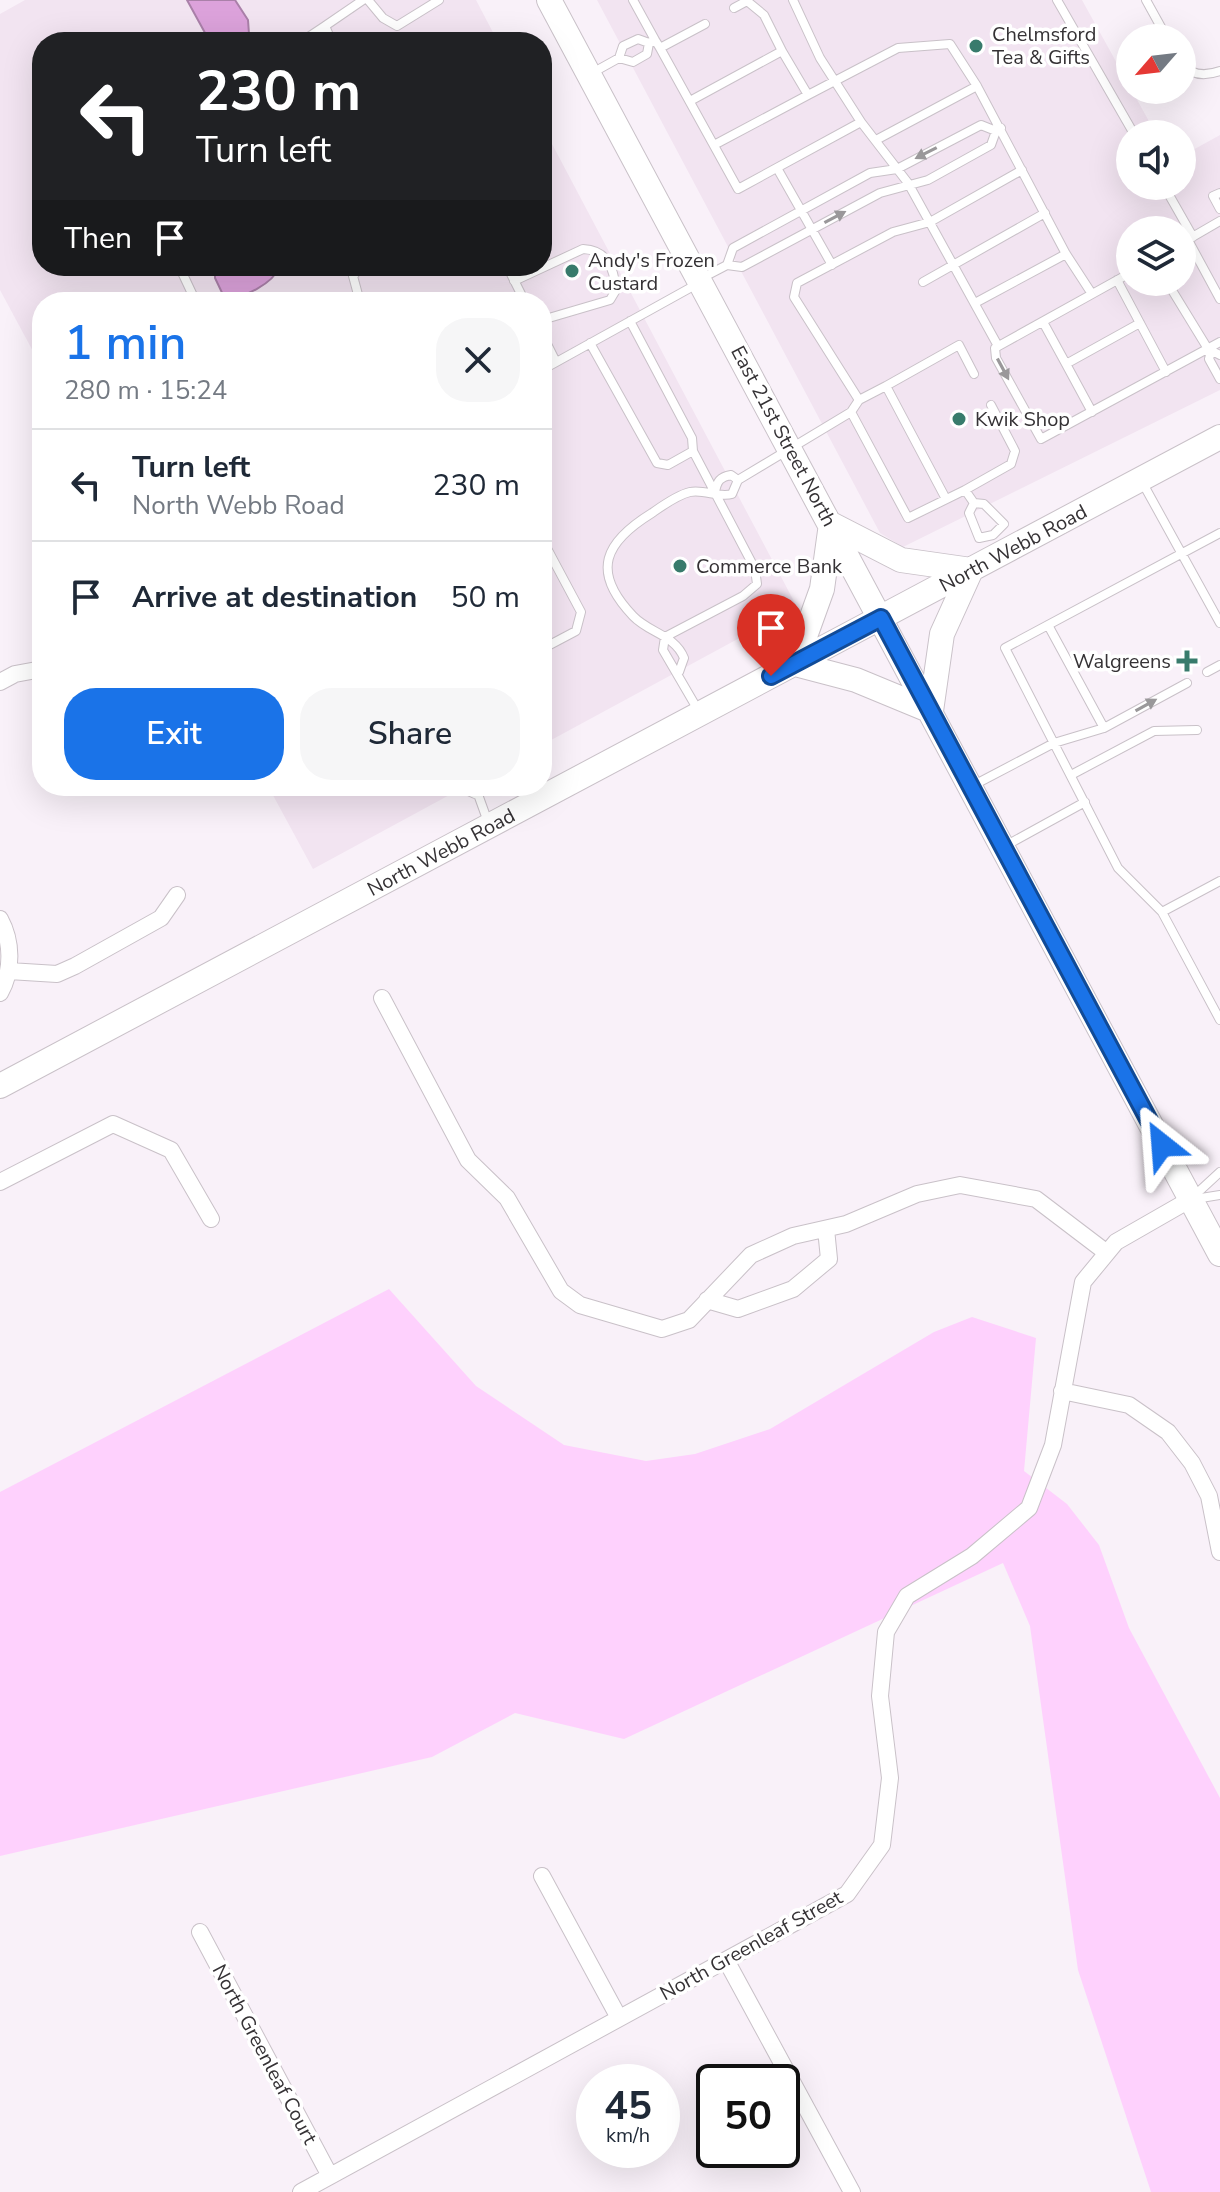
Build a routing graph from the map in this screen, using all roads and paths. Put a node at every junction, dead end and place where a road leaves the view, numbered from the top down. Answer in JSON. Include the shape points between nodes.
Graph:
{"nodes":[{"id":1,"x":365,"y":0,"type":"edge"},
{"id":2,"x":439,"y":0,"type":"edge"},
{"id":3,"x":549,"y":0,"type":"edge"},
{"id":4,"x":633,"y":0,"type":"edge"},
{"id":5,"x":793,"y":0,"type":"edge"},
{"id":6,"x":1057,"y":0,"type":"edge"},
{"id":7,"x":1146,"y":0,"type":"edge"},
{"id":8,"x":734,"y":8,"type":"dead end"},
{"id":9,"x":705,"y":24,"type":"dead end"},
{"id":10,"x":1159,"y":24,"type":"edge"},
{"id":11,"x":325,"y":26,"type":"junction"},
{"id":12,"x":316,"y":32,"type":"edge"},
{"id":13,"x":328,"y":32,"type":"edge"},
{"id":14,"x":655,"y":43,"type":"junction"},
{"id":15,"x":782,"y":51,"type":"junction"},
{"id":16,"x":619,"y":58,"type":"junction"},
{"id":17,"x":1220,"y":71,"type":"edge"},
{"id":18,"x":1196,"y":73,"type":"edge"},
{"id":19,"x":589,"y":74,"type":"junction"},
{"id":20,"x":834,"y":81,"type":"junction"},
{"id":21,"x":977,"y":86,"type":"junction"},
{"id":22,"x":808,"y":95,"type":"junction"},
{"id":23,"x":690,"y":101,"type":"junction"},
{"id":24,"x":1126,"y":120,"type":"edge"},
{"id":25,"x":861,"y":122,"type":"junction"},
{"id":26,"x":998,"y":130,"type":"junction"},
{"id":27,"x":876,"y":140,"type":"junction"},
{"id":28,"x":714,"y":145,"type":"junction"},
{"id":29,"x":777,"y":168,"type":"junction"},
{"id":30,"x":897,"y":169,"type":"junction"},
{"id":31,"x":1022,"y":170,"type":"junction"},
{"id":32,"x":908,"y":183,"type":"junction"},
{"id":33,"x":1220,"y":193,"type":"edge"},
{"id":34,"x":1220,"y":209,"type":"edge"},
{"id":35,"x":801,"y":211,"type":"junction"},
{"id":36,"x":1045,"y":213,"type":"junction"},
{"id":37,"x":1220,"y":221,"type":"edge"},
{"id":38,"x":930,"y":222,"type":"junction"},
{"id":39,"x":812,"y":230,"type":"junction"},
{"id":40,"x":1196,"y":235,"type":"edge"},
{"id":41,"x":1066,"y":254,"type":"junction"},
{"id":42,"x":1196,"y":255,"type":"edge"},
{"id":43,"x":552,"y":263,"type":"edge"},
{"id":44,"x":727,"y":265,"type":"junction"},
{"id":45,"x":832,"y":265,"type":"junction"},
{"id":46,"x":954,"y":265,"type":"junction"},
{"id":47,"x":512,"y":276,"type":"edge"},
{"id":48,"x":525,"y":276,"type":"edge"},
{"id":49,"x":700,"y":280,"type":"junction"},
{"id":50,"x":514,"y":281,"type":"junction"},
{"id":51,"x":1116,"y":281,"type":"edge"},
{"id":52,"x":923,"y":282,"type":"dead end"},
{"id":53,"x":520,"y":292,"type":"edge"},
{"id":54,"x":1092,"y":294,"type":"junction"},
{"id":55,"x":1126,"y":296,"type":"edge"},
{"id":56,"x":1176,"y":296,"type":"edge"},
{"id":57,"x":1220,"y":299,"type":"edge"},
{"id":58,"x":975,"y":303,"type":"junction"},
{"id":59,"x":552,"y":317,"type":"edge"},
{"id":60,"x":630,"y":321,"type":"junction"},
{"id":61,"x":1043,"y":322,"type":"junction"},
{"id":62,"x":1140,"y":323,"type":"junction"},
{"id":63,"x":1220,"y":342,"type":"edge"},
{"id":64,"x":590,"y":343,"type":"junction"},
{"id":65,"x":998,"y":346,"type":"junction"},
{"id":66,"x":1209,"y":350,"type":"junction"},
{"id":67,"x":552,"y":354,"type":"edge"},
{"id":68,"x":1220,"y":355,"type":"edge"},
{"id":69,"x":556,"y":362,"type":"junction"},
{"id":70,"x":552,"y":364,"type":"edge"},
{"id":71,"x":1066,"y":364,"type":"junction"},
{"id":72,"x":1166,"y":372,"type":"junction"},
{"id":73,"x":974,"y":374,"type":"dead end"},
{"id":74,"x":1220,"y":379,"type":"edge"},
{"id":75,"x":886,"y":386,"type":"junction"},
{"id":76,"x":859,"y":400,"type":"junction"},
{"id":77,"x":991,"y":405,"type":"dead end"},
{"id":78,"x":851,"y":412,"type":"junction"},
{"id":79,"x":1092,"y":412,"type":"junction"},
{"id":80,"x":870,"y":425,"type":"dead end"},
{"id":81,"x":909,"y":429,"type":"junction"},
{"id":82,"x":861,"y":430,"type":"junction"},
{"id":83,"x":900,"y":434,"type":"dead end"},
{"id":84,"x":1220,"y":437,"type":"edge"},
{"id":85,"x":880,"y":444,"type":"dead end"},
{"id":86,"x":789,"y":446,"type":"junction"},
{"id":87,"x":918,"y":447,"type":"junction"},
{"id":88,"x":871,"y":449,"type":"junction"},
{"id":89,"x":693,"y":451,"type":"junction"},
{"id":90,"x":909,"y":452,"type":"dead end"},
{"id":91,"x":890,"y":462,"type":"dead end"},
{"id":92,"x":881,"y":467,"type":"junction"},
{"id":93,"x":738,"y":480,"type":"junction"},
{"id":94,"x":1140,"y":480,"type":"junction"},
{"id":95,"x":965,"y":490,"type":"junction"},
{"id":96,"x":715,"y":493,"type":"junction"},
{"id":97,"x":946,"y":499,"type":"junction"},
{"id":98,"x":974,"y":503,"type":"junction"},
{"id":99,"x":831,"y":524,"type":"junction"},
{"id":100,"x":1220,"y":533,"type":"edge"},
{"id":101,"x":997,"y":545,"type":"junction"},
{"id":102,"x":1182,"y":553,"type":"junction"},
{"id":103,"x":552,"y":558,"type":"edge"},
{"id":104,"x":971,"y":570,"type":"junction"},
{"id":105,"x":881,"y":618,"type":"junction"},
{"id":106,"x":1220,"y":623,"type":"edge"},
{"id":107,"x":1048,"y":625,"type":"junction"},
{"id":108,"x":665,"y":637,"type":"junction"},
{"id":109,"x":552,"y":644,"type":"edge"},
{"id":110,"x":795,"y":664,"type":"junction"},
{"id":111,"x":1220,"y":665,"type":"edge"},
{"id":112,"x":32,"y":671,"type":"edge"},
{"id":113,"x":679,"y":672,"type":"junction"},
{"id":114,"x":1207,"y":672,"type":"dead end"},
{"id":115,"x":0,"y":682,"type":"edge"},
{"id":116,"x":1187,"y":683,"type":"dead end"},
{"id":117,"x":931,"y":711,"type":"junction"},
{"id":118,"x":700,"y":714,"type":"junction"},
{"id":119,"x":1104,"y":728,"type":"junction"},
{"id":120,"x":1197,"y":730,"type":"dead end"},
{"id":121,"x":1054,"y":743,"type":"junction"},
{"id":122,"x":1071,"y":775,"type":"junction"},
{"id":123,"x":971,"y":787,"type":"junction"},
{"id":124,"x":552,"y":793,"type":"edge"},
{"id":125,"x":478,"y":796,"type":"edge"},
{"id":126,"x":546,"y":796,"type":"edge"},
{"id":127,"x":1085,"y":802,"type":"junction"},
{"id":128,"x":490,"y":826,"type":"junction"},
{"id":129,"x":1003,"y":847,"type":"junction"},
{"id":130,"x":1220,"y":881,"type":"edge"},
{"id":131,"x":177,"y":895,"type":"dead end"},
{"id":132,"x":1162,"y":912,"type":"junction"},
{"id":133,"x":0,"y":919,"type":"edge"},
{"id":134,"x":9,"y":971,"type":"junction"},
{"id":135,"x":0,"y":993,"type":"edge"},
{"id":136,"x":382,"y":998,"type":"dead end"},
{"id":137,"x":1220,"y":1020,"type":"edge"},
{"id":138,"x":0,"y":1086,"type":"edge"},
{"id":139,"x":1220,"y":1172,"type":"edge"},
{"id":140,"x":0,"y":1182,"type":"edge"},
{"id":141,"x":1220,"y":1195,"type":"edge"},
{"id":142,"x":1191,"y":1199,"type":"junction"},
{"id":143,"x":211,"y":1219,"type":"dead end"},
{"id":144,"x":826,"y":1229,"type":"junction"},
{"id":145,"x":1107,"y":1253,"type":"junction"},
{"id":146,"x":1220,"y":1254,"type":"edge"},
{"id":147,"x":707,"y":1300,"type":"junction"},
{"id":148,"x":1062,"y":1391,"type":"junction"},
{"id":149,"x":1220,"y":1552,"type":"edge"},
{"id":150,"x":542,"y":1876,"type":"dead end"},
{"id":151,"x":200,"y":1932,"type":"dead end"},
{"id":152,"x":726,"y":1960,"type":"junction"},
{"id":153,"x":619,"y":2018,"type":"junction"},
{"id":154,"x":330,"y":2176,"type":"junction"},
{"id":155,"x":301,"y":2192,"type":"edge"},
{"id":156,"x":852,"y":2192,"type":"edge"}],
"edges":[{"from":1,"to":2,"type":"lane","via":[[397,26]]},
{"from":1,"to":11,"type":"lane"},
{"from":3,"to":19,"type":"main road","name":"East 21st Street North"},
{"from":4,"to":14,"type":"lane"},
{"from":5,"to":20,"type":"lane"},
{"from":6,"to":24,"type":"lane"},
{"from":7,"to":10,"type":"lane"},
{"from":8,"to":15,"type":"lane","via":[[747,1],[764,15]]},
{"from":9,"to":14,"type":"lane"},
{"from":11,"to":12,"type":"lane"},
{"from":11,"to":13,"type":"lane"},
{"from":14,"to":16,"type":"lane","via":[[633,62]]},
{"from":14,"to":16,"type":"lane","via":[[638,39],[623,46]]},
{"from":14,"to":23,"type":"lane"},
{"from":15,"to":22,"type":"lane"},
{"from":15,"to":23,"type":"lane"},
{"from":16,"to":19,"type":"lane"},
{"from":17,"to":18,"type":"lane"},
{"from":19,"to":49,"type":"main road","name":"East 21st Street North"},
{"from":20,"to":21,"type":"lane","via":[[898,48],[950,44]]},
{"from":20,"to":22,"type":"lane"},
{"from":20,"to":25,"type":"lane"},
{"from":21,"to":26,"type":"lane"},
{"from":21,"to":27,"type":"lane"},
{"from":22,"to":28,"type":"lane"},
{"from":23,"to":28,"type":"lane"},
{"from":25,"to":27,"type":"lane"},
{"from":25,"to":29,"type":"lane"},
{"from":26,"to":30,"type":"lane","one_way":true,"via":[[981,125]]},
{"from":26,"to":31,"type":"lane"},
{"from":26,"to":32,"type":"lane","via":[[991,145],[928,180]]},
{"from":27,"to":30,"type":"lane"},
{"from":28,"to":29,"type":"lane","via":[[738,189]]},
{"from":29,"to":35,"type":"lane"},
{"from":30,"to":32,"type":"lane"},
{"from":30,"to":35,"type":"lane","via":[[870,173]]},
{"from":31,"to":36,"type":"lane"},
{"from":31,"to":38,"type":"lane"},
{"from":32,"to":38,"type":"lane"},
{"from":39,"to":32,"type":"lane","one_way":true},
{"from":33,"to":34,"type":"lane","via":[[1213,196]]},
{"from":35,"to":39,"type":"lane"},
{"from":35,"to":44,"type":"lane","via":[[733,248]]},
{"from":36,"to":41,"type":"lane"},
{"from":36,"to":46,"type":"lane"},
{"from":37,"to":40,"type":"lane"},
{"from":38,"to":45,"type":"lane","via":[[893,232]]},
{"from":38,"to":46,"type":"lane"},
{"from":39,"to":44,"type":"lane","via":[[742,267]]},
{"from":39,"to":45,"type":"lane"},
{"from":41,"to":54,"type":"lane"},
{"from":41,"to":58,"type":"lane"},
{"from":42,"to":57,"type":"lane"},
{"from":43,"to":59,"type":"lane","via":[[583,249],[603,254],[611,264],[616,290],[610,300]]},
{"from":44,"to":49,"type":"lane"},
{"from":45,"to":76,"type":"lane","via":[[797,283],[794,297]]},
{"from":46,"to":52,"type":"lane"},
{"from":46,"to":58,"type":"lane"},
{"from":47,"to":50,"type":"lane"},
{"from":48,"to":50,"type":"lane"},
{"from":49,"to":60,"type":"lane"},
{"from":49,"to":86,"type":"main road","name":"East 21st Street North"},
{"from":50,"to":53,"type":"lane"},
{"from":51,"to":54,"type":"lane"},
{"from":54,"to":61,"type":"lane"},
{"from":55,"to":62,"type":"lane"},
{"from":56,"to":66,"type":"lane"},
{"from":58,"to":65,"type":"lane"},
{"from":60,"to":64,"type":"lane"},
{"from":60,"to":89,"type":"lane","via":[[692,438]]},
{"from":61,"to":65,"type":"lane"},
{"from":61,"to":71,"type":"lane"},
{"from":62,"to":71,"type":"lane"},
{"from":62,"to":72,"type":"lane"},
{"from":63,"to":66,"type":"lane"},
{"from":64,"to":69,"type":"lane"},
{"from":64,"to":89,"type":"lane","via":[[657,463],[668,465]]},
{"from":65,"to":79,"type":"lane","one_way":true,"via":[[996,358],[1041,439]]},
{"from":66,"to":68,"type":"lane"},
{"from":66,"to":72,"type":"lane"},
{"from":66,"to":74,"type":"lane"},
{"from":67,"to":69,"type":"lane"},
{"from":69,"to":70,"type":"lane"},
{"from":71,"to":79,"type":"lane"},
{"from":72,"to":79,"type":"lane"},
{"from":73,"to":75,"type":"lane","via":[[959,345]]},
{"from":75,"to":76,"type":"lane"},
{"from":75,"to":81,"type":"lane","via":[[894,412]]},
{"from":76,"to":78,"type":"lane"},
{"from":77,"to":95,"type":"lane","via":[[1015,451],[1011,464]]},
{"from":78,"to":82,"type":"lane"},
{"from":78,"to":86,"type":"lane"},
{"from":80,"to":82,"type":"lane"},
{"from":81,"to":83,"type":"lane"},
{"from":81,"to":87,"type":"lane"},
{"from":82,"to":88,"type":"lane"},
{"from":84,"to":94,"type":"main road","name":"North Webb Road"},
{"from":85,"to":88,"type":"lane"},
{"from":86,"to":93,"type":"lane"},
{"from":86,"to":99,"type":"main road","name":"East 21st Street North"},
{"from":87,"to":90,"type":"lane"},
{"from":87,"to":97,"type":"lane","via":[[925,470]]},
{"from":88,"to":92,"type":"lane"},
{"from":89,"to":96,"type":"lane"},
{"from":91,"to":92,"type":"lane"},
{"from":92,"to":97,"type":"lane","via":[[896,484],[908,518]]},
{"from":93,"to":96,"type":"lane","via":[[732,494]]},
{"from":93,"to":96,"type":"lane","via":[[724,476]]},
{"from":94,"to":101,"type":"main road","name":"North Webb Road"},
{"from":94,"to":102,"type":"lane"},
{"from":95,"to":97,"type":"lane"},
{"from":95,"to":98,"type":"lane"},
{"from":96,"to":108,"type":"lane","via":[[755,569],[757,584]]},
{"from":96,"to":108,"type":"lane","via":[[689,492],[631,526],[614,541],[607,560],[609,577],[636,619]]},
{"from":98,"to":101,"type":"lane","via":[[969,513],[979,538]]},
{"from":98,"to":101,"type":"lane","via":[[984,504],[1004,524]]},
{"from":99,"to":104,"type":"main road","via":[[905,561]]},
{"from":99,"to":105,"type":"main road","name":"East 21st Street North"},
{"from":99,"to":110,"type":"main road","via":[[822,589]]},
{"from":100,"to":102,"type":"lane"},
{"from":101,"to":104,"type":"main road","name":"North Webb Road"},
{"from":102,"to":106,"type":"lane"},
{"from":102,"to":107,"type":"lane"},
{"from":103,"to":109,"type":"lane","via":[[581,612],[576,631]]},
{"from":104,"to":105,"type":"main road","name":"North Webb Road"},
{"from":104,"to":117,"type":"main road","via":[[942,634]]},
{"from":105,"to":110,"type":"main road","name":"North Webb Road"},
{"from":105,"to":117,"type":"main road","name":"East 21st Street North"},
{"from":107,"to":119,"type":"lane"},
{"from":107,"to":121,"type":"lane","via":[[1005,648]]},
{"from":108,"to":113,"type":"lane","via":[[663,650]]},
{"from":108,"to":113,"type":"lane","via":[[679,646],[684,658]]},
{"from":110,"to":117,"type":"main road","via":[[856,680]]},
{"from":110,"to":118,"type":"main road","name":"North Webb Road"},
{"from":111,"to":114,"type":"lane"},
{"from":112,"to":115,"type":"street"},
{"from":113,"to":118,"type":"lane"},
{"from":119,"to":116,"type":"lane","one_way":true},
{"from":117,"to":123,"type":"main road","name":"East 21st Street North"},
{"from":118,"to":124,"type":"main road","name":"North Webb Road"},
{"from":119,"to":121,"type":"lane"},
{"from":120,"to":122,"type":"lane","via":[[1154,731]]},
{"from":121,"to":122,"type":"lane"},
{"from":121,"to":123,"type":"lane"},
{"from":122,"to":127,"type":"lane"},
{"from":123,"to":129,"type":"main road","name":"East 21st Street North"},
{"from":125,"to":128,"type":"lane"},
{"from":126,"to":128,"type":"main road","name":"North Webb Road"},
{"from":127,"to":129,"type":"lane"},
{"from":127,"to":132,"type":"lane","via":[[1118,868]]},
{"from":128,"to":138,"type":"main road","name":"North Webb Road"},
{"from":129,"to":142,"type":"main road","name":"East 21st Street North"},
{"from":130,"to":132,"type":"lane"},
{"from":131,"to":134,"type":"street","via":[[161,918],[75,966],[49,974]]},
{"from":132,"to":137,"type":"lane"},
{"from":133,"to":134,"type":"street","via":[[9,947]]},
{"from":134,"to":135,"type":"street"},
{"from":136,"to":147,"type":"street","via":[[468,1160],[507,1198],[561,1291],[580,1305],[662,1329],[689,1320]]},
{"from":139,"to":142,"type":"lane"},
{"from":140,"to":143,"type":"street","via":[[113,1124],[171,1150]]},
{"from":141,"to":142,"type":"lane"},
{"from":142,"to":145,"type":"street","name":"North Greenleaf Street","via":[[1116,1242]]},
{"from":142,"to":146,"type":"main road","name":"East 21st Street North"},
{"from":144,"to":145,"type":"street","via":[[917,1194],[960,1185],[1036,1199]]},
{"from":144,"to":147,"type":"street","via":[[793,1236],[751,1255]]},
{"from":144,"to":147,"type":"street","via":[[829,1259],[793,1289],[738,1309]]},
{"from":145,"to":148,"type":"street","name":"North Greenleaf Street","via":[[1083,1282]]},
{"from":148,"to":149,"type":"street","via":[[1129,1405],[1168,1432],[1209,1496]]},
{"from":148,"to":152,"type":"street","name":"North Greenleaf Street","via":[[1053,1445],[1029,1508],[972,1556],[907,1596],[886,1632],[880,1696],[890,1778],[882,1845],[847,1894]]},
{"from":150,"to":153,"type":"street"},
{"from":151,"to":154,"type":"street","name":"North Greenleaf Court"},
{"from":152,"to":153,"type":"street","name":"North Greenleaf Street"},
{"from":152,"to":156,"type":"street"},
{"from":153,"to":154,"type":"street","name":"North Greenleaf Street"},
{"from":154,"to":155,"type":"street","name":"North Greenleaf Street"}]}
